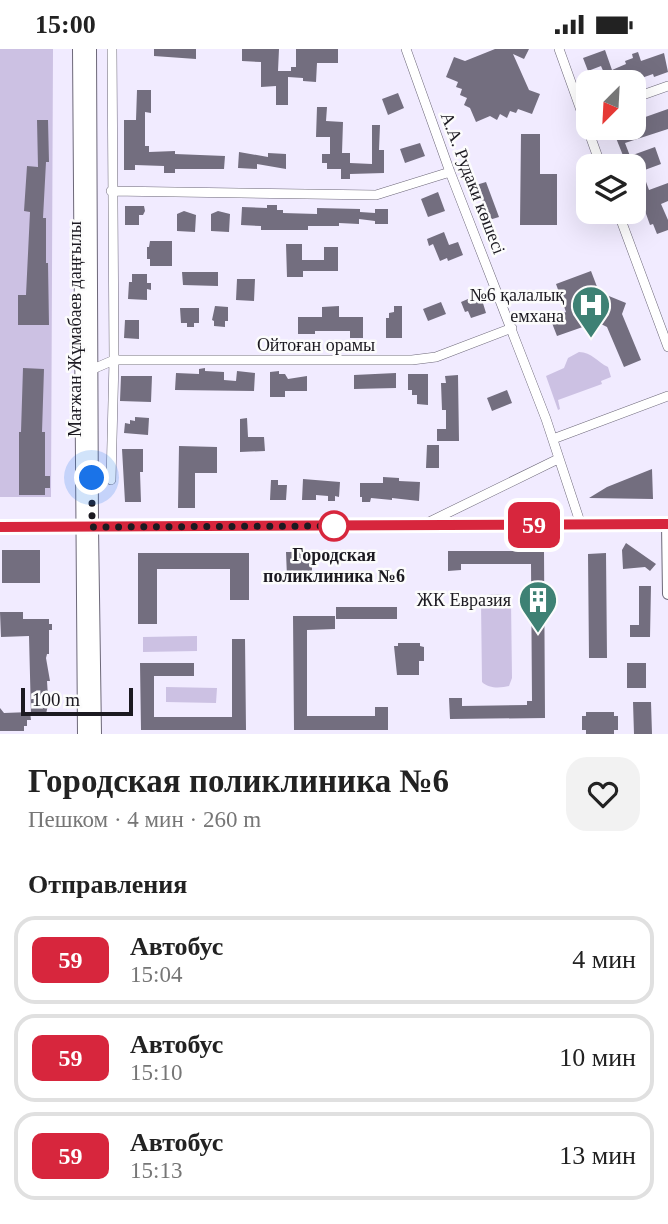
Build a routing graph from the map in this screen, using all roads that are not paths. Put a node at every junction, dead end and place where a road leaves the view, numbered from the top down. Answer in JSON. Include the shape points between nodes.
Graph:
{"nodes":[{"id":1,"x":79,"y":49,"type":"edge"},
{"id":2,"x":90,"y":49,"type":"edge"},
{"id":3,"x":112,"y":49,"type":"edge"},
{"id":4,"x":406,"y":49,"type":"edge"},
{"id":5,"x":559,"y":49,"type":"edge"},
{"id":6,"x":668,"y":86,"type":"edge"},
{"id":7,"x":576,"y":91,"type":"edge"},
{"id":8,"x":646,"y":94,"type":"edge"},
{"id":9,"x":450,"y":171,"type":"junction"},
{"id":10,"x":111,"y":191,"type":"junction"},
{"id":11,"x":622,"y":224,"type":"edge"},
{"id":12,"x":512,"y":328,"type":"junction"},
{"id":13,"x":668,"y":347,"type":"edge"},
{"id":14,"x":114,"y":360,"type":"junction"},
{"id":15,"x":93,"y":369,"type":"junction"},
{"id":16,"x":668,"y":396,"type":"edge"},
{"id":17,"x":553,"y":439,"type":"junction"},
{"id":18,"x":558,"y":459,"type":"junction"},
{"id":19,"x":111,"y":480,"type":"dead end"},
{"id":20,"x":668,"y":524,"type":"edge"},
{"id":21,"x":581,"y":525,"type":"junction"},
{"id":22,"x":423,"y":526,"type":"junction"},
{"id":23,"x":0,"y":527,"type":"edge"},
{"id":24,"x":86,"y":527,"type":"junction"},
{"id":25,"x":668,"y":594,"type":"edge"},
{"id":26,"x":83,"y":734,"type":"edge"},
{"id":27,"x":95,"y":734,"type":"edge"}],
"edges":[{"from":1,"to":24,"type":"main road","name":"Мағжан Жұмабаев даңғылы"},
{"from":2,"to":15,"type":"main road","name":"Мағжан Жұмабаев даңғылы"},
{"from":3,"to":10,"type":"street"},
{"from":4,"to":9,"type":"street","name":"А.А. Рудаки көшесі"},
{"from":5,"to":7,"type":"street"},
{"from":6,"to":8,"type":"street"},
{"from":9,"to":10,"type":"street","via":[[376,195]]},
{"from":9,"to":12,"type":"street","name":"А.А. Рудаки көшесі"},
{"from":10,"to":14,"type":"street"},
{"from":11,"to":13,"type":"street"},
{"from":12,"to":14,"type":"street","name":"Ойтоған орамы","via":[[436,357],[412,361]]},
{"from":12,"to":17,"type":"street","name":"А.А. Рудаки көшесі"},
{"from":14,"to":15,"type":"street"},
{"from":14,"to":19,"type":"street"},
{"from":15,"to":24,"type":"main road","name":"Мағжан Жұмабаев даңғылы"},
{"from":16,"to":17,"type":"street"},
{"from":17,"to":18,"type":"street","name":"А.А. Рудаки көшесі"},
{"from":18,"to":21,"type":"street","name":"А.А. Рудаки көшесі"},
{"from":18,"to":22,"type":"street"},
{"from":20,"to":21,"type":"street"},
{"from":20,"to":25,"type":"street"},
{"from":21,"to":22,"type":"street"},
{"from":22,"to":24,"type":"street"},
{"from":23,"to":24,"type":"street"},
{"from":24,"to":26,"type":"main road","name":"Мағжан Жұмабаев даңғылы"},
{"from":24,"to":27,"type":"main road","name":"Мағжан Жұмабаев даңғылы"}]}
